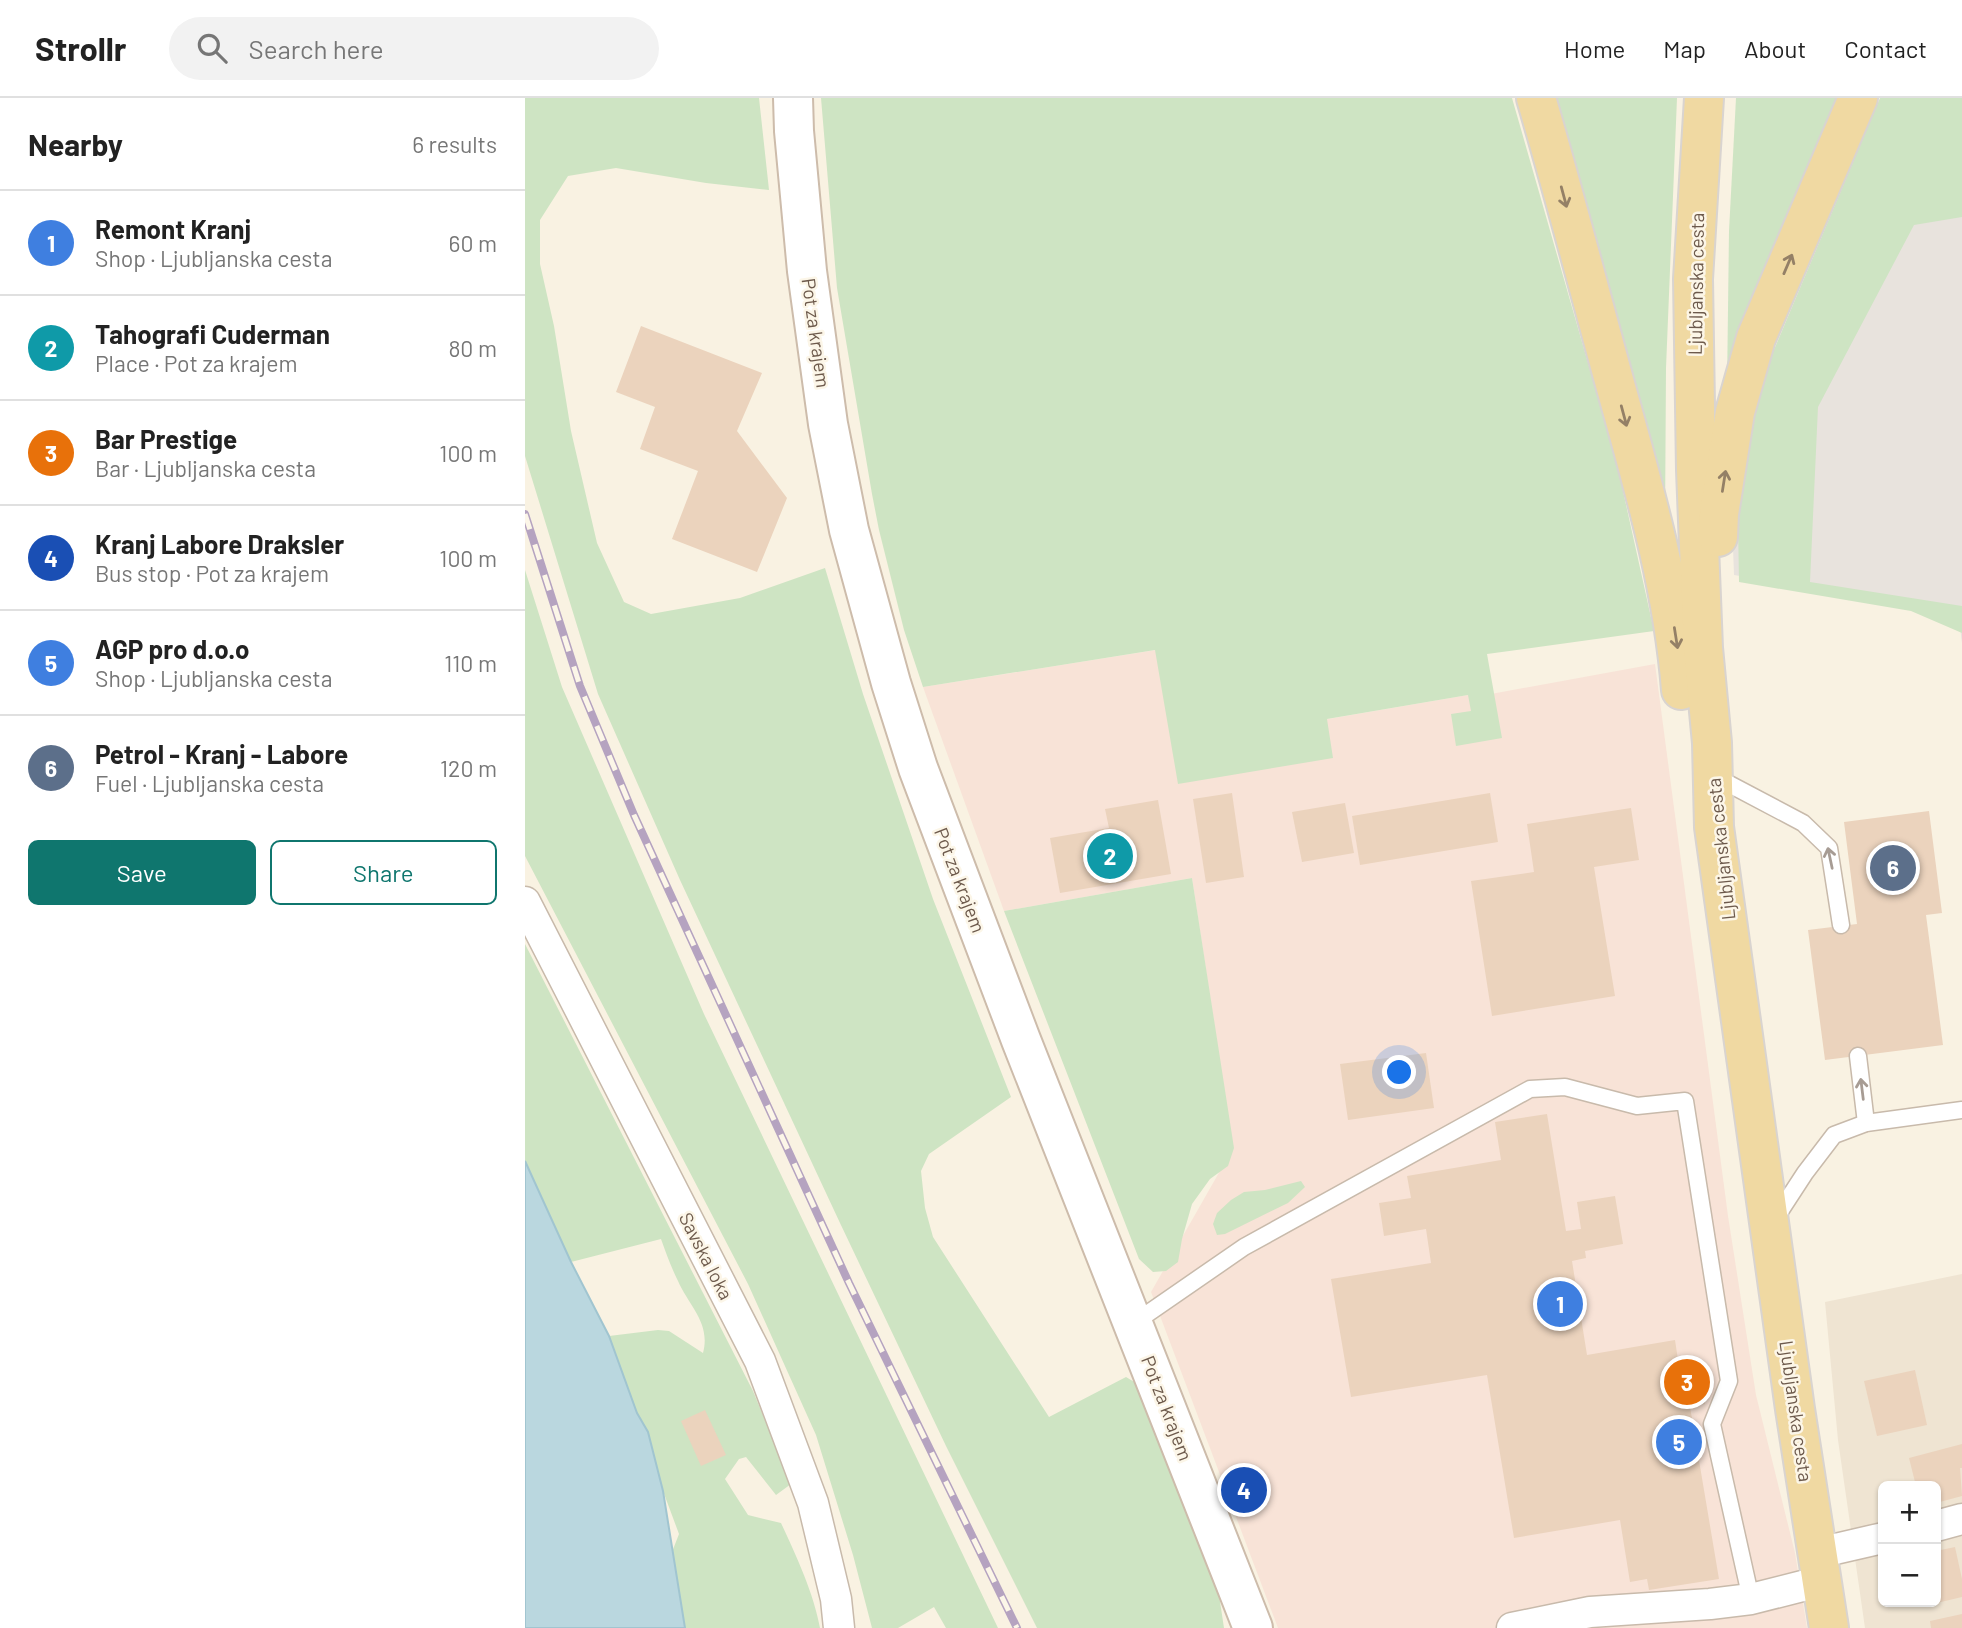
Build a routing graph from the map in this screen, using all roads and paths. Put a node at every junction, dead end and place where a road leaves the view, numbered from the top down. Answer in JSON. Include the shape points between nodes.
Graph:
{"nodes":[{"id":1,"x":793,"y":98,"type":"edge"},
{"id":2,"x":1536,"y":98,"type":"edge"},
{"id":3,"x":1704,"y":98,"type":"edge"},
{"id":4,"x":1858,"y":98,"type":"edge"},
{"id":5,"x":1712,"y":759,"type":"junction"},
{"id":6,"x":1714,"y":827,"type":"junction"},
{"id":7,"x":525,"y":902,"type":"edge"},
{"id":8,"x":1841,"y":925,"type":"dead end"},
{"id":9,"x":1858,"y":1056,"type":"dead end"},
{"id":10,"x":1962,"y":1110,"type":"edge"},
{"id":11,"x":1866,"y":1123,"type":"junction"},
{"id":12,"x":1770,"y":1227,"type":"junction"},
{"id":13,"x":1133,"y":1323,"type":"junction"},
{"id":14,"x":1962,"y":1520,"type":"edge"},
{"id":15,"x":1941,"y":1525,"type":"edge"},
{"id":16,"x":1878,"y":1540,"type":"edge"},
{"id":17,"x":1820,"y":1567,"type":"junction"},
{"id":18,"x":1751,"y":1599,"type":"junction"},
{"id":19,"x":839,"y":1628,"type":"edge"},
{"id":20,"x":1253,"y":1628,"type":"edge"},
{"id":21,"x":1512,"y":1628,"type":"edge"},
{"id":22,"x":1829,"y":1628,"type":"edge"}],
"edges":[{"from":1,"to":13,"type":"street","name":"Pot za krajem","via":[[807,271],[828,424],[872,618],[918,768]]},
{"from":2,"to":6,"type":"main road","one_way":true,"via":[[1653,525],[1678,649],[1686,762]]},
{"from":3,"to":5,"type":"main road","name":"Ljubljanska cesta","via":[[1693,279],[1703,648]]},
{"from":5,"to":4,"type":"main road","one_way":true,"via":[[1727,666],[1718,575],[1719,514],[1735,412],[1756,338]]},
{"from":5,"to":6,"type":"main road","name":"Ljubljanska cesta"},
{"from":8,"to":5,"type":"lane","one_way":true,"via":[[1829,848],[1803,823]]},
{"from":6,"to":12,"type":"main road","name":"Ljubljanska cesta"},
{"from":7,"to":19,"type":"street","name":"Savska loka","via":[[760,1361],[814,1503]]},
{"from":11,"to":9,"type":"lane","one_way":true},
{"from":10,"to":11,"type":"lane"},
{"from":11,"to":12,"type":"lane","via":[[1834,1135]]},
{"from":12,"to":17,"type":"main road","name":"Ljubljanska cesta"},
{"from":13,"to":18,"type":"lane","via":[[1244,1247],[1530,1089],[1565,1087],[1637,1106],[1685,1101],[1729,1381],[1711,1424]]},
{"from":13,"to":20,"type":"street","name":"Pot za krajem"},
{"from":14,"to":15,"type":"street"},
{"from":16,"to":17,"type":"street"},
{"from":17,"to":18,"type":"street"},
{"from":17,"to":22,"type":"main road","name":"Ljubljanska cesta"},
{"from":18,"to":21,"type":"street","via":[[1590,1612]]}]}
